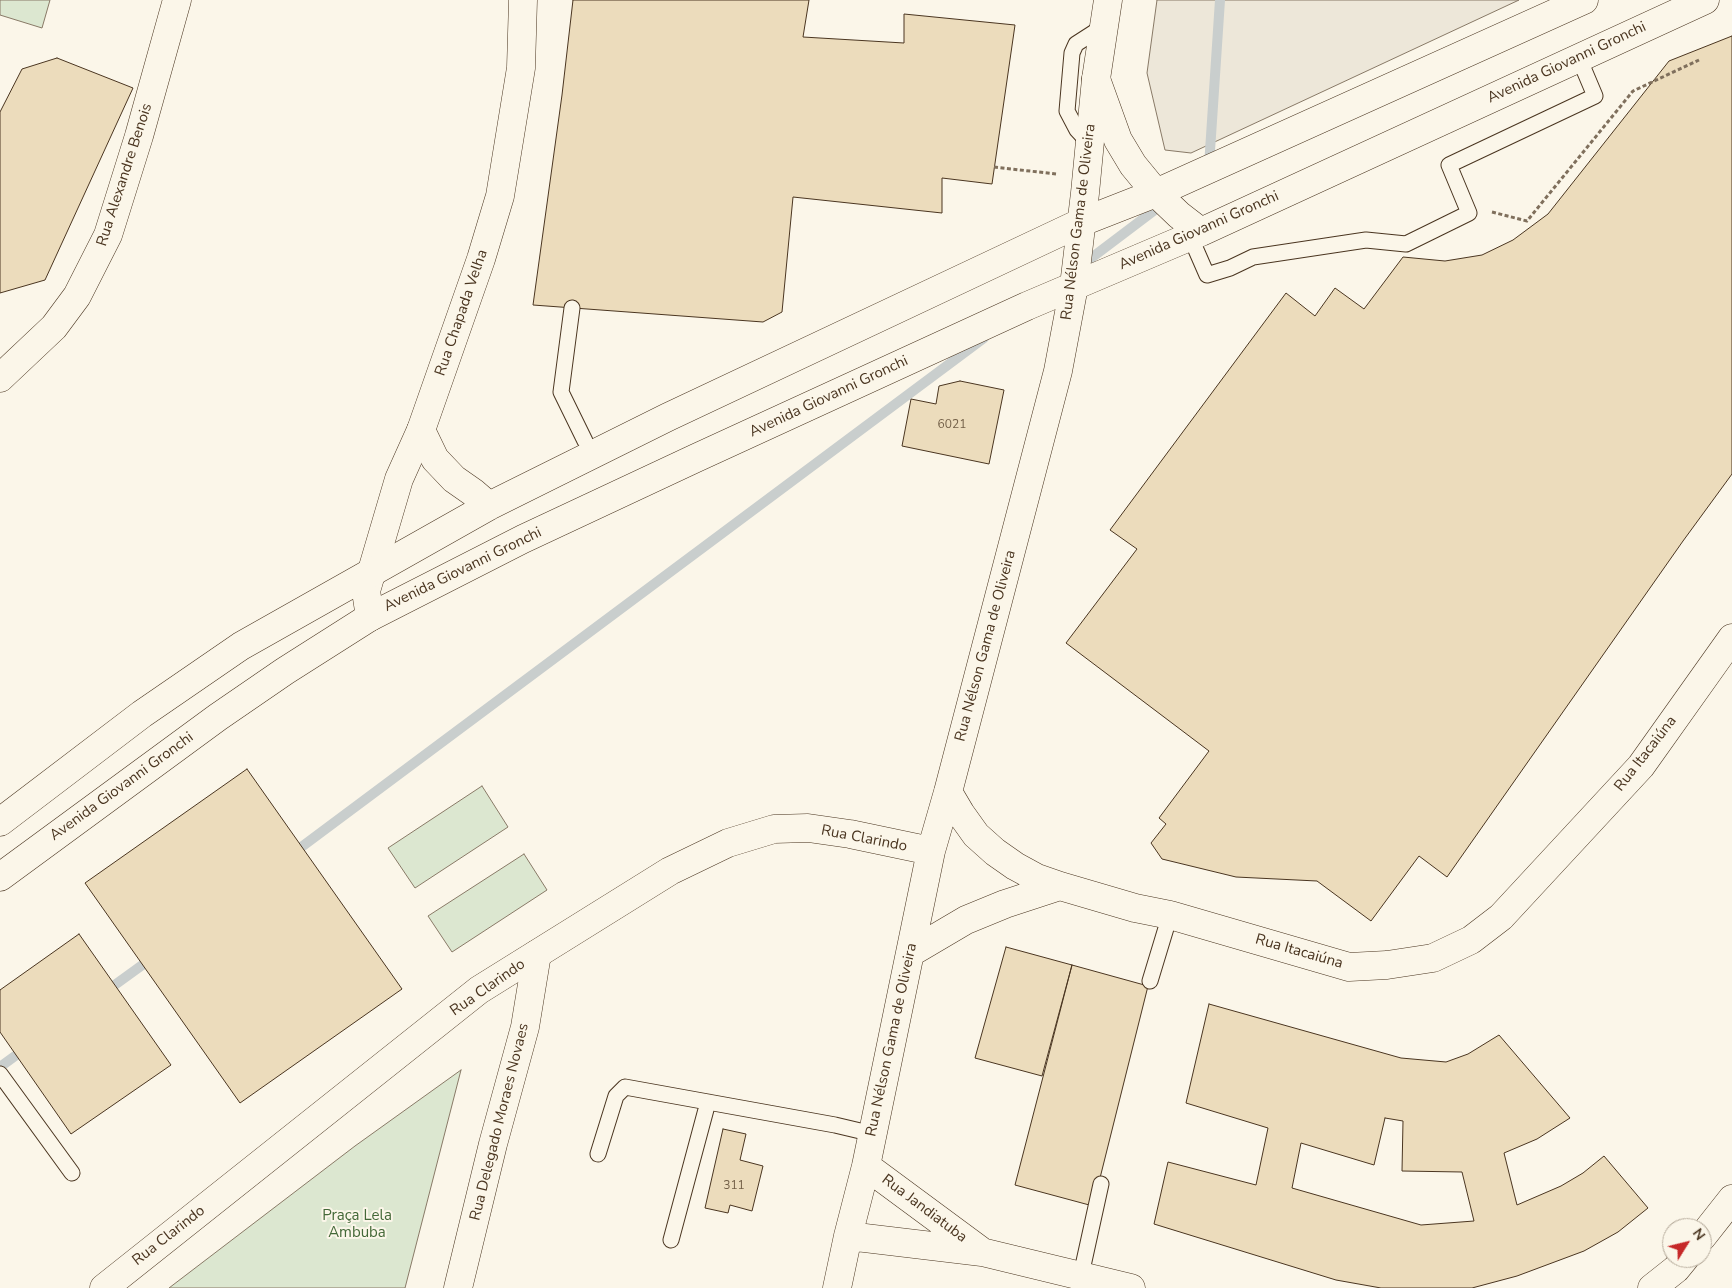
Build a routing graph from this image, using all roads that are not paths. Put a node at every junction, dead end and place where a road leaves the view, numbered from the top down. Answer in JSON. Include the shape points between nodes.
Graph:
{"nodes":[{"id":1,"x":177,"y":0,"type":"edge"},
{"id":2,"x":523,"y":0,"type":"edge"},
{"id":3,"x":1584,"y":0,"type":"edge"},
{"id":4,"x":1705,"y":0,"type":"edge"},
{"id":5,"x":1106,"y":13,"type":"edge"},
{"id":6,"x":1579,"y":58,"type":"junction"},
{"id":7,"x":1096,"y":79,"type":"junction"},
{"id":8,"x":1090,"y":144,"type":"junction"},
{"id":9,"x":1156,"y":193,"type":"junction"},
{"id":10,"x":1082,"y":222,"type":"junction"},
{"id":11,"x":1196,"y":234,"type":"junction"},
{"id":12,"x":1074,"y":286,"type":"junction"},
{"id":13,"x":572,"y":308,"type":"dead end"},
{"id":14,"x":0,"y":378,"type":"edge"},
{"id":15,"x":420,"y":430,"type":"junction"},
{"id":16,"x":585,"y":441,"type":"dead end"},
{"id":17,"x":489,"y":506,"type":"junction"},
{"id":18,"x":373,"y":570,"type":"junction"},
{"id":19,"x":370,"y":617,"type":"junction"},
{"id":20,"x":1732,"y":638,"type":"edge"},
{"id":21,"x":948,"y":792,"type":"junction"},
{"id":22,"x":0,"y":822,"type":"edge"},
{"id":23,"x":931,"y":851,"type":"junction"},
{"id":24,"x":0,"y":877,"type":"edge"},
{"id":25,"x":1060,"y":886,"type":"junction"},
{"id":26,"x":1170,"y":915,"type":"junction"},
{"id":27,"x":910,"y":953,"type":"junction"},
{"id":28,"x":537,"y":954,"type":"junction"},
{"id":29,"x":1150,"y":982,"type":"dead end"},
{"id":30,"x":0,"y":1074,"type":"edge"},
{"id":31,"x":708,"y":1102,"type":"junction"},
{"id":32,"x":873,"y":1134,"type":"junction"},
{"id":33,"x":598,"y":1154,"type":"dead end"},
{"id":34,"x":866,"y":1166,"type":"junction"},
{"id":35,"x":72,"y":1173,"type":"dead end"},
{"id":36,"x":1101,"y":1184,"type":"dead end"},
{"id":37,"x":1732,"y":1199,"type":"edge"},
{"id":38,"x":1712,"y":1224,"type":"edge"},
{"id":39,"x":848,"y":1236,"type":"junction"},
{"id":40,"x":671,"y":1240,"type":"dead end"},
{"id":41,"x":982,"y":1252,"type":"junction"},
{"id":42,"x":1676,"y":1268,"type":"edge"},
{"id":43,"x":1082,"y":1275,"type":"junction"},
{"id":44,"x":104,"y":1288,"type":"edge"},
{"id":45,"x":458,"y":1288,"type":"edge"},
{"id":46,"x":837,"y":1288,"type":"edge"},
{"id":47,"x":1131,"y":1288,"type":"edge"},
{"id":48,"x":1652,"y":1288,"type":"edge"}],
"edges":[{"from":1,"to":14,"type":"main road","name":"Rua Alexandre Benois","via":[[108,235],[77,296],[54,327]]},
{"from":2,"to":15,"type":"main road","name":"Rua Chapada Velha","via":[[521,68],[500,196]]},
{"from":3,"to":9,"type":"main road"},
{"from":4,"to":6,"type":"main road","name":"Avenida Giovanni Gronchi"},
{"from":5,"to":7,"type":"main road","name":"Rua Nélson Gama de Oliveira"},
{"from":5,"to":8,"type":"lane","via":[[1076,44],[1072,53],[1067,110],[1077,130]]},
{"from":6,"to":11,"type":"main road","name":"Avenida Giovanni Gronchi"},
{"from":6,"to":11,"type":"lane","via":[[1595,96],[1449,165],[1469,213],[1406,244],[1366,240],[1254,257],[1207,275]]},
{"from":7,"to":8,"type":"main road","name":"Rua Nélson Gama de Oliveira"},
{"from":7,"to":9,"type":"main road","via":[[1118,140]]},
{"from":8,"to":10,"type":"main road","name":"Rua Nélson Gama de Oliveira"},
{"from":9,"to":10,"type":"main road"},
{"from":9,"to":11,"type":"main road"},
{"from":10,"to":12,"type":"main road","name":"Rua Nélson Gama de Oliveira"},
{"from":10,"to":17,"type":"main road","via":[[668,417]]},
{"from":11,"to":12,"type":"main road","name":"Avenida Giovanni Gronchi"},
{"from":12,"to":19,"type":"main road","name":"Avenida Giovanni Gronchi","via":[[523,539]]},
{"from":12,"to":21,"type":"main road","name":"Rua Nélson Gama de Oliveira","via":[[1058,371]]},
{"from":13,"to":16,"type":"lane","via":[[560,392]]},
{"from":15,"to":17,"type":"main road","via":[[435,459],[454,479]]},
{"from":15,"to":18,"type":"main road","name":"Rua Chapada Velha","via":[[399,479]]},
{"from":17,"to":18,"type":"main road"},
{"from":18,"to":19,"type":"main road","name":"Rua Chapada Velha","via":[[366,590]]},
{"from":18,"to":22,"type":"main road","via":[[240,646],[142,714]]},
{"from":19,"to":24,"type":"main road","name":"Avenida Giovanni Gronchi","via":[[218,717]]},
{"from":20,"to":26,"type":"main road","name":"Rua Itacaiúna","via":[[1641,766],[1501,917],[1464,944],[1433,958],[1349,967]]},
{"from":21,"to":23,"type":"main road","name":"Rua Nélson Gama de Oliveira"},
{"from":21,"to":25,"type":"main road","name":"Rua Itacaiúna","via":[[976,834],[995,852],[1030,874]]},
{"from":23,"to":27,"type":"main road","name":"Rua Nélson Gama de Oliveira"},
{"from":23,"to":28,"type":"main road","name":"Rua Clarindo","via":[[808,828],[774,829],[728,843],[670,871]]},
{"from":25,"to":26,"type":"main road","name":"Rua Itacaiúna"},
{"from":25,"to":27,"type":"main road","via":[[966,920]]},
{"from":26,"to":29,"type":"lane"},
{"from":27,"to":32,"type":"main road","name":"Rua Nélson Gama de Oliveira"},
{"from":28,"to":44,"type":"main road","name":"Rua Clarindo","via":[[479,990]]},
{"from":28,"to":45,"type":"main road","name":"Rua Delegado Moraes Novaes","via":[[525,1027]]},
{"from":30,"to":35,"type":"lane"},
{"from":31,"to":32,"type":"lane"},
{"from":31,"to":33,"type":"lane","via":[[625,1088],[616,1096]]},
{"from":31,"to":40,"type":"lane"},
{"from":32,"to":34,"type":"main road","name":"Rua Nélson Gama de Oliveira"},
{"from":34,"to":39,"type":"main road","name":"Rua Nélson Gama de Oliveira"},
{"from":34,"to":41,"type":"main road","name":"Rua Jandiatuba"},
{"from":36,"to":43,"type":"lane"},
{"from":37,"to":38,"type":"main road"},
{"from":39,"to":41,"type":"main road","name":"Rua Jandiatuba"},
{"from":39,"to":46,"type":"main road","name":"Rua Nélson Gama de Oliveira"},
{"from":41,"to":43,"type":"main road","name":"Rua Jandiatuba"},
{"from":42,"to":48,"type":"main road"},
{"from":43,"to":47,"type":"main road","name":"Rua Jandiatuba"}]}
